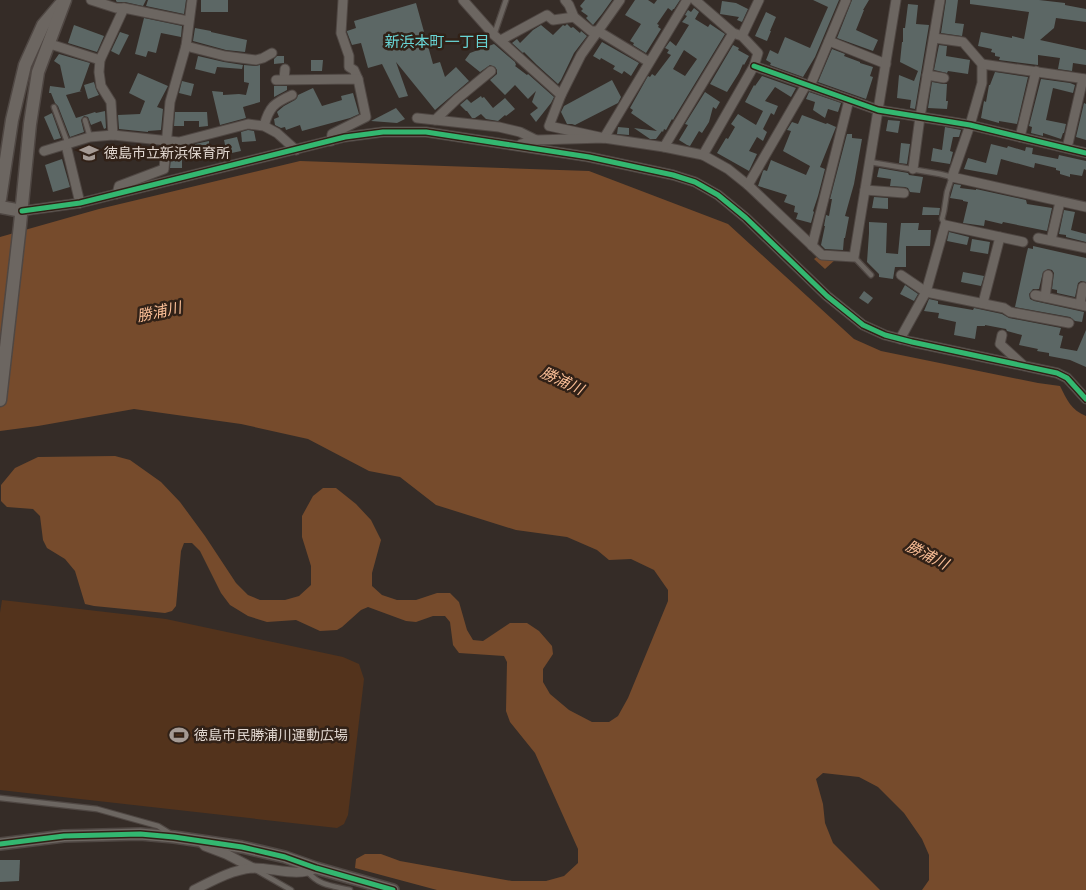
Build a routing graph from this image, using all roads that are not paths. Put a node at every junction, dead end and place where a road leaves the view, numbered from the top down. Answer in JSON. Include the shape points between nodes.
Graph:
{"nodes":[{"id":1,"x":64,"y":0,"type":"edge"},
{"id":2,"x":91,"y":0,"type":"edge"},
{"id":3,"x":192,"y":0,"type":"edge"},
{"id":4,"x":343,"y":0,"type":"edge"},
{"id":5,"x":463,"y":0,"type":"edge"},
{"id":6,"x":506,"y":0,"type":"edge"},
{"id":7,"x":620,"y":0,"type":"edge"},
{"id":8,"x":687,"y":0,"type":"edge"},
{"id":9,"x":695,"y":0,"type":"edge"},
{"id":10,"x":759,"y":0,"type":"edge"},
{"id":11,"x":846,"y":0,"type":"edge"},
{"id":12,"x":896,"y":0,"type":"edge"},
{"id":13,"x":940,"y":0,"type":"edge"},
{"id":14,"x":569,"y":2,"type":"edge"},
{"id":15,"x":124,"y":8,"type":"junction"},
{"id":16,"x":574,"y":16,"type":"junction"},
{"id":17,"x":188,"y":21,"type":"junction"},
{"id":18,"x":598,"y":31,"type":"junction"},
{"id":19,"x":738,"y":35,"type":"junction"},
{"id":20,"x":497,"y":38,"type":"junction"},
{"id":21,"x":934,"y":38,"type":"junction"},
{"id":22,"x":829,"y":41,"type":"junction"},
{"id":23,"x":50,"y":44,"type":"junction"},
{"id":24,"x":186,"y":46,"type":"junction"},
{"id":25,"x":272,"y":53,"type":"dead end"},
{"id":26,"x":100,"y":60,"type":"junction"},
{"id":27,"x":649,"y":62,"type":"junction"},
{"id":28,"x":886,"y":64,"type":"junction"},
{"id":29,"x":982,"y":64,"type":"junction"},
{"id":30,"x":754,"y":66,"type":"junction"},
{"id":31,"x":285,"y":69,"type":"dead end"},
{"id":32,"x":491,"y":71,"type":"dead end"},
{"id":33,"x":1036,"y":71,"type":"junction"},
{"id":34,"x":928,"y":75,"type":"junction"},
{"id":35,"x":944,"y":78,"type":"dead end"},
{"id":36,"x":358,"y":79,"type":"junction"},
{"id":37,"x":1085,"y":79,"type":"edge"},
{"id":38,"x":808,"y":85,"type":"junction"},
{"id":39,"x":292,"y":95,"type":"dead end"},
{"id":40,"x":561,"y":95,"type":"junction"},
{"id":41,"x":849,"y":100,"type":"junction"},
{"id":42,"x":54,"y":107,"type":"dead end"},
{"id":43,"x":878,"y":110,"type":"junction"},
{"id":44,"x":920,"y":117,"type":"junction"},
{"id":45,"x":417,"y":118,"type":"dead end"},
{"id":46,"x":85,"y":120,"type":"dead end"},
{"id":47,"x":435,"y":120,"type":"junction"},
{"id":48,"x":970,"y":125,"type":"junction"},
{"id":49,"x":264,"y":126,"type":"junction"},
{"id":50,"x":113,"y":135,"type":"junction"},
{"id":51,"x":90,"y":137,"type":"junction"},
{"id":52,"x":1020,"y":137,"type":"junction"},
{"id":53,"x":604,"y":138,"type":"junction"},
{"id":54,"x":166,"y":140,"type":"junction"},
{"id":55,"x":536,"y":140,"type":"junction"},
{"id":56,"x":331,"y":141,"type":"junction"},
{"id":57,"x":67,"y":145,"type":"junction"},
{"id":58,"x":516,"y":146,"type":"junction"},
{"id":59,"x":664,"y":147,"type":"junction"},
{"id":60,"x":1067,"y":148,"type":"junction"},
{"id":61,"x":296,"y":150,"type":"junction"},
{"id":62,"x":44,"y":151,"type":"dead end"},
{"id":63,"x":1086,"y":153,"type":"edge"},
{"id":64,"x":703,"y":155,"type":"junction"},
{"id":65,"x":870,"y":162,"type":"junction"},
{"id":66,"x":913,"y":169,"type":"junction"},
{"id":67,"x":952,"y":177,"type":"junction"},
{"id":68,"x":748,"y":184,"type":"junction"},
{"id":69,"x":865,"y":190,"type":"junction"},
{"id":70,"x":904,"y":193,"type":"dead end"},
{"id":71,"x":117,"y":194,"type":"junction"},
{"id":72,"x":0,"y":200,"type":"edge"},
{"id":73,"x":1060,"y":202,"type":"junction"},
{"id":74,"x":80,"y":203,"type":"junction"},
{"id":75,"x":1086,"y":207,"type":"edge"},
{"id":76,"x":0,"y":208,"type":"edge"},
{"id":77,"x":22,"y":211,"type":"junction"},
{"id":78,"x":945,"y":225,"type":"junction"},
{"id":79,"x":1000,"y":237,"type":"junction"},
{"id":80,"x":1038,"y":238,"type":"dead end"},
{"id":81,"x":1051,"y":240,"type":"junction"},
{"id":82,"x":1023,"y":242,"type":"dead end"},
{"id":83,"x":812,"y":246,"type":"junction"},
{"id":84,"x":1086,"y":248,"type":"edge"},
{"id":85,"x":854,"y":257,"type":"junction"},
{"id":86,"x":871,"y":275,"type":"dead end"},
{"id":87,"x":901,"y":275,"type":"dead end"},
{"id":88,"x":1048,"y":275,"type":"dead end"},
{"id":89,"x":1083,"y":287,"type":"dead end"},
{"id":90,"x":926,"y":292,"type":"junction"},
{"id":91,"x":983,"y":303,"type":"junction"},
{"id":92,"x":1083,"y":305,"type":"edge"},
{"id":93,"x":1069,"y":323,"type":"dead end"},
{"id":94,"x":1002,"y":335,"type":"dead end"},
{"id":95,"x":900,"y":339,"type":"junction"},
{"id":96,"x":1025,"y":366,"type":"junction"},
{"id":97,"x":1086,"y":399,"type":"edge"},
{"id":98,"x":0,"y":400,"type":"edge"},
{"id":99,"x":0,"y":798,"type":"edge"},
{"id":100,"x":174,"y":837,"type":"junction"},
{"id":101,"x":199,"y":841,"type":"junction"},
{"id":102,"x":0,"y":844,"type":"edge"},
{"id":103,"x":253,"y":868,"type":"junction"},
{"id":104,"x":312,"y":870,"type":"junction"},
{"id":105,"x":324,"y":884,"type":"junction"},
{"id":106,"x":194,"y":890,"type":"edge"},
{"id":107,"x":291,"y":890,"type":"edge"},
{"id":108,"x":328,"y":890,"type":"edge"},
{"id":109,"x":350,"y":890,"type":"edge"},
{"id":110,"x":393,"y":890,"type":"edge"}],
"edges":[{"from":1,"to":23,"type":"main road"},
{"from":1,"to":72,"type":"main road","via":[[44,25],[25,65],[12,120]]},
{"from":2,"to":15,"type":"street"},
{"from":3,"to":17,"type":"street"},
{"from":4,"to":36,"type":"street","via":[[341,33],[349,56],[349,67]]},
{"from":5,"to":20,"type":"street"},
{"from":6,"to":20,"type":"lane"},
{"from":7,"to":18,"type":"street"},
{"from":8,"to":27,"type":"street"},
{"from":9,"to":19,"type":"street"},
{"from":10,"to":19,"type":"street"},
{"from":11,"to":22,"type":"street"},
{"from":12,"to":28,"type":"street"},
{"from":13,"to":21,"type":"street"},
{"from":14,"to":16,"type":"street"},
{"from":15,"to":17,"type":"street"},
{"from":15,"to":26,"type":"street"},
{"from":16,"to":18,"type":"street","via":[[591,31]]},
{"from":16,"to":20,"type":"street","via":[[553,20],[547,15]]},
{"from":17,"to":24,"type":"street"},
{"from":18,"to":27,"type":"street"},
{"from":18,"to":40,"type":"street","via":[[581,55]]},
{"from":19,"to":30,"type":"street","via":[[758,53]]},
{"from":19,"to":59,"type":"street"},
{"from":20,"to":40,"type":"street"},
{"from":21,"to":29,"type":"street","via":[[963,42]]},
{"from":21,"to":34,"type":"street"},
{"from":22,"to":28,"type":"street"},
{"from":22,"to":38,"type":"street"},
{"from":23,"to":26,"type":"street"},
{"from":23,"to":77,"type":"main road","via":[[38,72]]},
{"from":24,"to":25,"type":"street","via":[[256,60]]},
{"from":24,"to":54,"type":"street","via":[[170,102]]},
{"from":26,"to":50,"type":"street","via":[[101,86],[111,102]]},
{"from":27,"to":53,"type":"street"},
{"from":28,"to":43,"type":"street"},
{"from":29,"to":33,"type":"street"},
{"from":29,"to":48,"type":"street","via":[[982,83]]},
{"from":30,"to":38,"type":"street"},
{"from":30,"to":64,"type":"street"},
{"from":31,"to":36,"type":"street","via":[[280,80],[328,76]]},
{"from":32,"to":47,"type":"street"},
{"from":33,"to":37,"type":"street"},
{"from":33,"to":52,"type":"street"},
{"from":34,"to":35,"type":"street"},
{"from":34,"to":44,"type":"street"},
{"from":36,"to":56,"type":"street","via":[[366,117],[332,134]]},
{"from":37,"to":60,"type":"street"},
{"from":38,"to":41,"type":"street"},
{"from":38,"to":68,"type":"street"},
{"from":39,"to":49,"type":"street","via":[[272,107]]},
{"from":40,"to":53,"type":"street","via":[[549,126]]},
{"from":41,"to":43,"type":"street"},
{"from":41,"to":83,"type":"street"},
{"from":42,"to":57,"type":"lane"},
{"from":43,"to":44,"type":"street"},
{"from":43,"to":65,"type":"street"},
{"from":44,"to":48,"type":"street"},
{"from":44,"to":66,"type":"street"},
{"from":45,"to":47,"type":"street"},
{"from":46,"to":51,"type":"lane"},
{"from":47,"to":55,"type":"street","via":[[499,127]]},
{"from":48,"to":52,"type":"street"},
{"from":48,"to":67,"type":"street"},
{"from":49,"to":54,"type":"street","via":[[248,124],[179,142]]},
{"from":49,"to":61,"type":"street","via":[[278,133]]},
{"from":50,"to":51,"type":"street"},
{"from":50,"to":54,"type":"street"},
{"from":51,"to":57,"type":"street"},
{"from":52,"to":60,"type":"street"},
{"from":53,"to":55,"type":"street"},
{"from":53,"to":59,"type":"street"},
{"from":54,"to":71,"type":"street","via":[[164,169],[119,186]]},
{"from":55,"to":58,"type":"street"},
{"from":56,"to":58,"type":"street","via":[[404,131]]},
{"from":56,"to":61,"type":"street"},
{"from":57,"to":62,"type":"street"},
{"from":57,"to":74,"type":"street"},
{"from":58,"to":95,"type":"street","via":[[589,157],[695,182],[718,195],[746,218],[863,325]]},
{"from":59,"to":64,"type":"street"},
{"from":60,"to":63,"type":"street"},
{"from":61,"to":71,"type":"street"},
{"from":64,"to":68,"type":"street"},
{"from":65,"to":66,"type":"lane"},
{"from":65,"to":69,"type":"street"},
{"from":66,"to":67,"type":"lane"},
{"from":67,"to":73,"type":"street"},
{"from":67,"to":78,"type":"lane","via":[[942,220]]},
{"from":68,"to":83,"type":"street"},
{"from":69,"to":70,"type":"street"},
{"from":69,"to":85,"type":"street"},
{"from":71,"to":74,"type":"street"},
{"from":73,"to":75,"type":"street"},
{"from":73,"to":81,"type":"street"},
{"from":74,"to":77,"type":"street"},
{"from":76,"to":77,"type":"main road"},
{"from":77,"to":98,"type":"main road"},
{"from":78,"to":79,"type":"street"},
{"from":78,"to":90,"type":"street"},
{"from":79,"to":82,"type":"street"},
{"from":79,"to":91,"type":"street"},
{"from":80,"to":81,"type":"street"},
{"from":81,"to":84,"type":"street"},
{"from":83,"to":85,"type":"street","via":[[822,255]]},
{"from":85,"to":86,"type":"lane"},
{"from":87,"to":90,"type":"street"},
{"from":88,"to":92,"type":"street","via":[[1040,296]]},
{"from":89,"to":92,"type":"street"},
{"from":90,"to":91,"type":"street"},
{"from":90,"to":95,"type":"street"},
{"from":91,"to":93,"type":"street","via":[[1010,312]]},
{"from":94,"to":96,"type":"street","via":[[1000,344]]},
{"from":95,"to":96,"type":"street"},
{"from":96,"to":97,"type":"street","via":[[1067,378]]},
{"from":99,"to":100,"type":"lane","via":[[97,809],[158,826]]},
{"from":100,"to":101,"type":"street"},
{"from":100,"to":102,"type":"street","via":[[140,834],[64,836]]},
{"from":101,"to":103,"type":"street"},
{"from":101,"to":104,"type":"street","via":[[285,857]]},
{"from":103,"to":104,"type":"street"},
{"from":103,"to":106,"type":"street","via":[[238,870]]},
{"from":103,"to":107,"type":"lane"},
{"from":104,"to":105,"type":"lane","via":[[313,878]]},
{"from":104,"to":110,"type":"street"},
{"from":105,"to":108,"type":"lane"},
{"from":105,"to":109,"type":"lane"}]}
